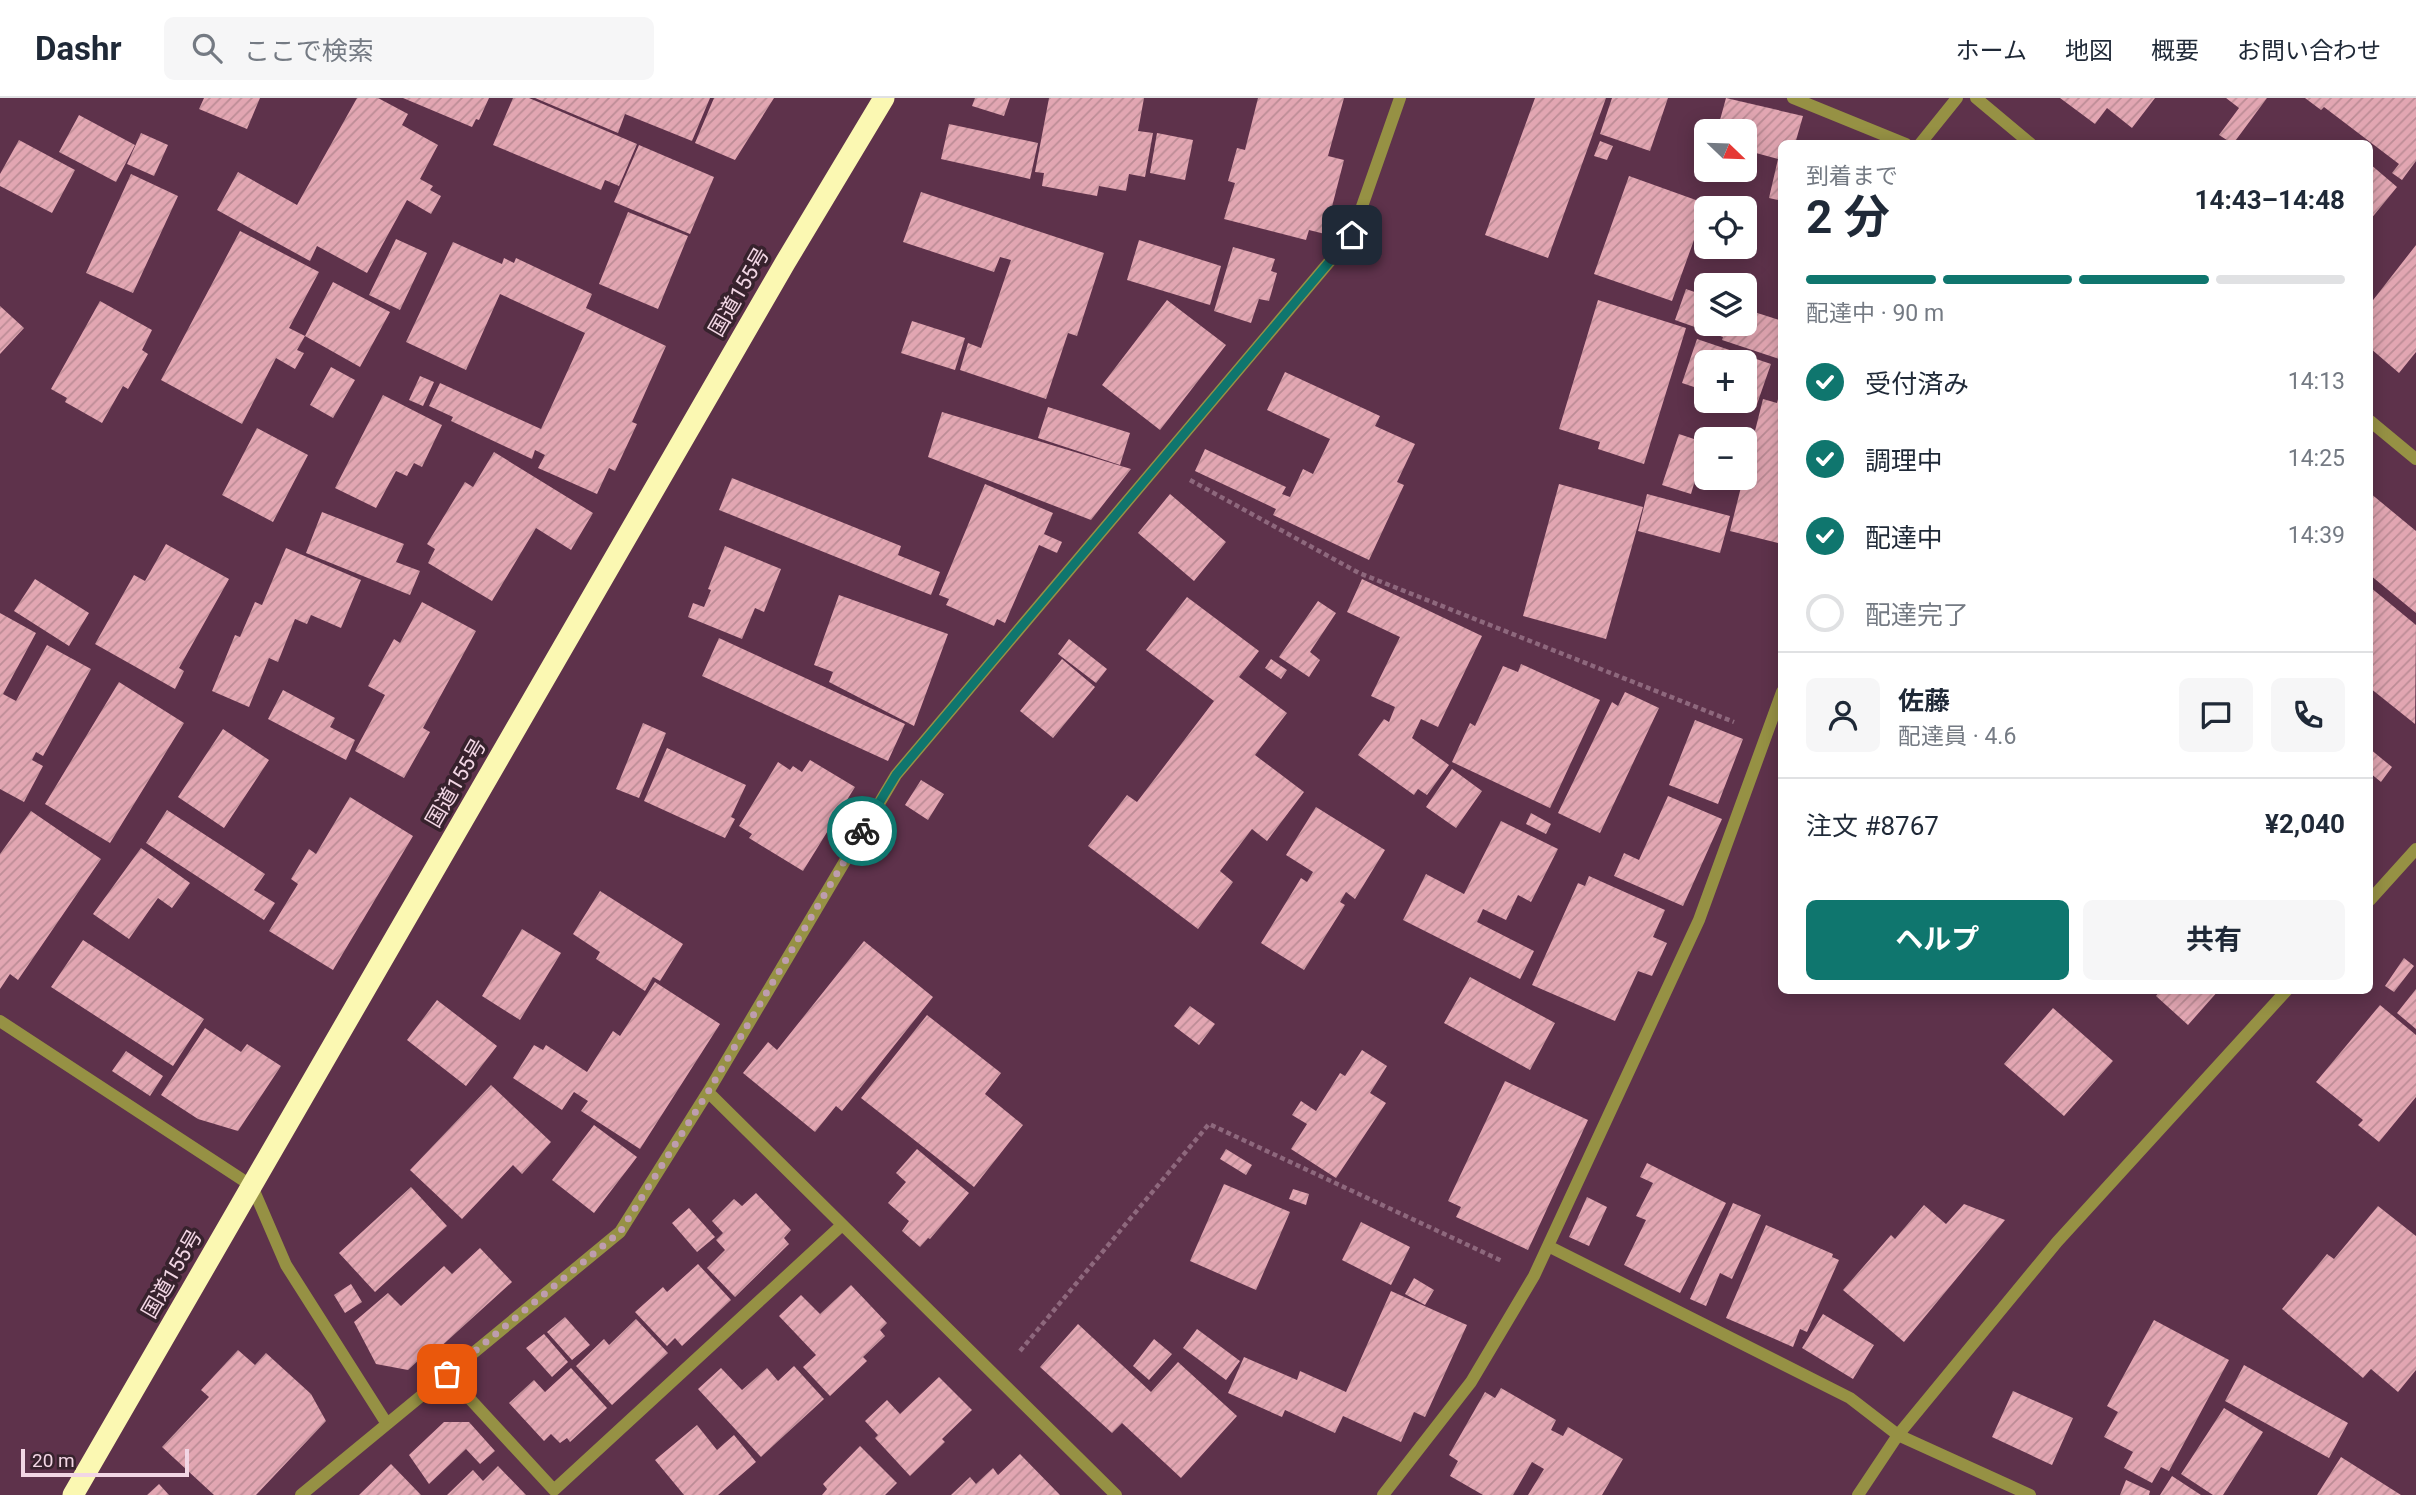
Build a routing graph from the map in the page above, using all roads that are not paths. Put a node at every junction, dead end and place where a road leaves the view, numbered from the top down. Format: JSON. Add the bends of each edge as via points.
{"nodes":[{"id":1,"x":884,"y":98,"type":"edge"},
{"id":2,"x":1400,"y":98,"type":"edge"},
{"id":3,"x":1793,"y":98,"type":"edge"},
{"id":4,"x":1957,"y":98,"type":"edge"},
{"id":5,"x":1976,"y":98,"type":"edge"},
{"id":6,"x":1896,"y":140,"type":"edge"},
{"id":7,"x":1923,"y":140,"type":"edge"},
{"id":8,"x":2026,"y":140,"type":"edge"},
{"id":9,"x":2373,"y":423,"type":"edge"},
{"id":10,"x":2416,"y":459,"type":"edge"},
{"id":11,"x":1778,"y":704,"type":"edge"},
{"id":12,"x":2416,"y":849,"type":"edge"},
{"id":13,"x":2373,"y":897,"type":"edge"},
{"id":14,"x":2283,"y":994,"type":"edge"},
{"id":15,"x":0,"y":1021,"type":"edge"},
{"id":16,"x":708,"y":1092,"type":"junction"},
{"id":17,"x":252,"y":1186,"type":"junction"},
{"id":18,"x":842,"y":1224,"type":"junction"},
{"id":19,"x":1548,"y":1246,"type":"junction"},
{"id":20,"x":447,"y":1374,"type":"junction"},
{"id":21,"x":387,"y":1424,"type":"junction"},
{"id":22,"x":1898,"y":1435,"type":"junction"},
{"id":23,"x":73,"y":1495,"type":"edge"},
{"id":24,"x":301,"y":1495,"type":"edge"},
{"id":25,"x":1116,"y":1495,"type":"edge"},
{"id":26,"x":1382,"y":1495,"type":"edge"},
{"id":27,"x":1858,"y":1495,"type":"edge"},
{"id":28,"x":2030,"y":1495,"type":"edge"}],
"edges":[{"from":1,"to":17,"type":"highway","name":"国道155号"},
{"from":2,"to":16,"type":"street","via":[[1352,235],[896,775]]},
{"from":3,"to":6,"type":"street"},
{"from":4,"to":7,"type":"street"},
{"from":5,"to":8,"type":"street"},
{"from":9,"to":10,"type":"street"},
{"from":11,"to":19,"type":"street","via":[[1699,920]]},
{"from":12,"to":13,"type":"street"},
{"from":14,"to":22,"type":"street","via":[[2057,1242]]},
{"from":15,"to":17,"type":"street"},
{"from":16,"to":18,"type":"street"},
{"from":16,"to":20,"type":"street","via":[[620,1232]]},
{"from":17,"to":21,"type":"street","via":[[286,1265]]},
{"from":17,"to":23,"type":"highway","name":"国道155号"},
{"from":18,"to":20,"type":"street","via":[[554,1490]]},
{"from":18,"to":25,"type":"street"},
{"from":19,"to":22,"type":"street","via":[[1850,1398]]},
{"from":19,"to":26,"type":"street","via":[[1471,1382]]},
{"from":20,"to":21,"type":"street"},
{"from":21,"to":24,"type":"street"},
{"from":22,"to":27,"type":"street"},
{"from":22,"to":28,"type":"street"}]}
